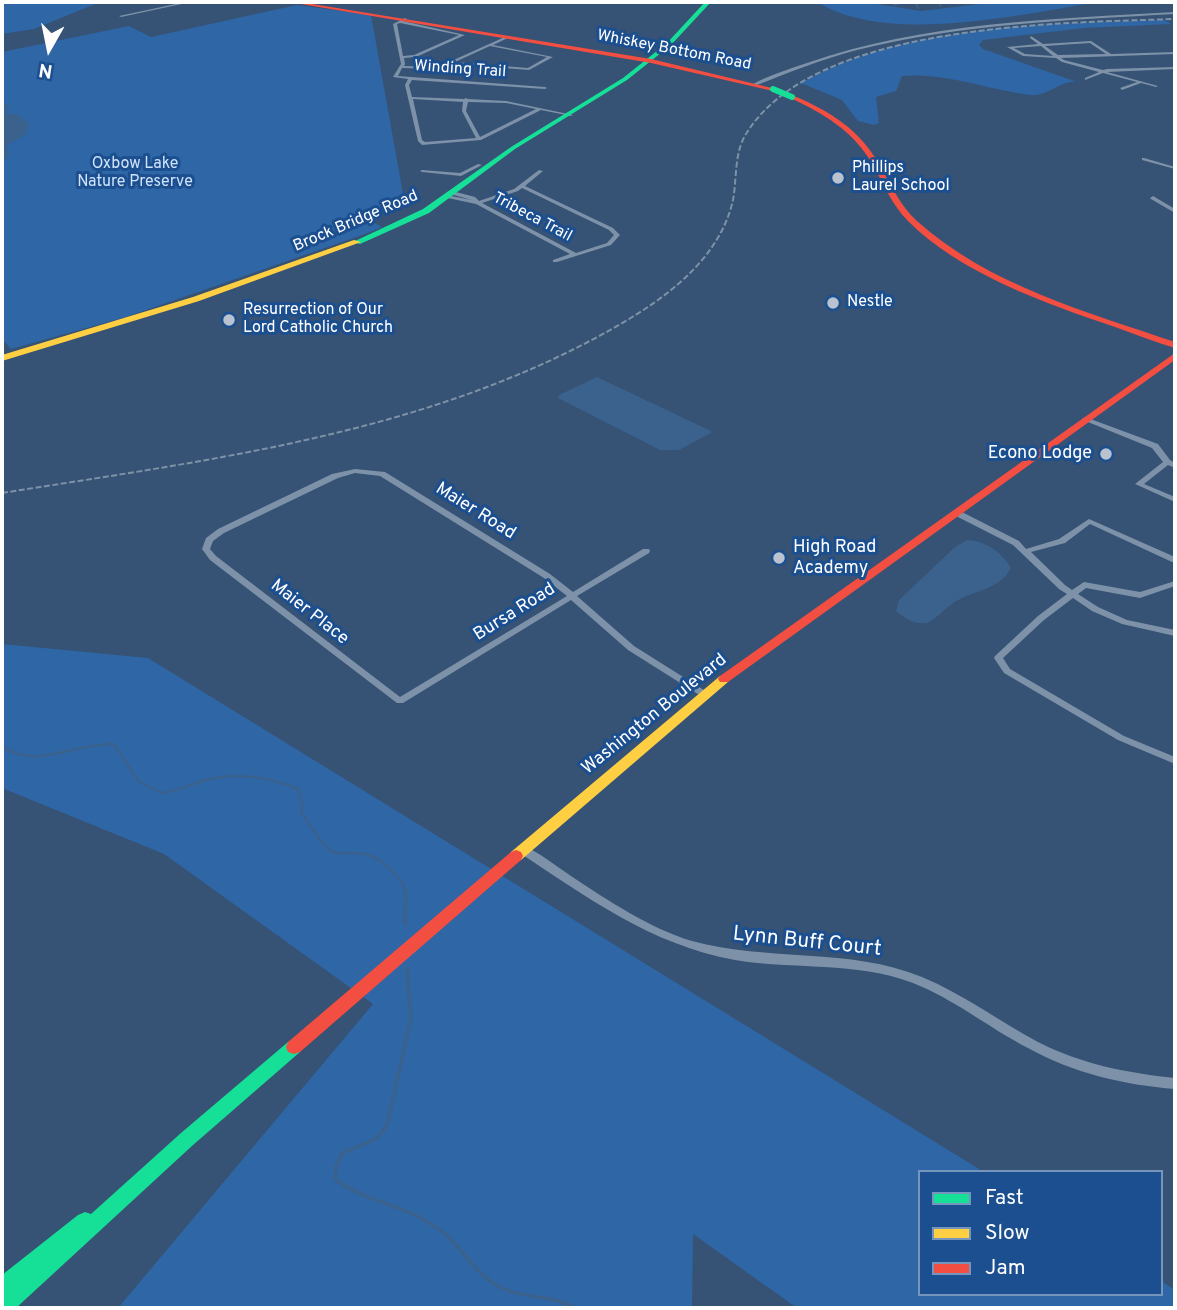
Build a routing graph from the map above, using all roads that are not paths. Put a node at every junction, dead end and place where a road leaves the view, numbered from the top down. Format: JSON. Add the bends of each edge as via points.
{"nodes":[{"id":1,"x":189,"y":2,"type":"edge"},
{"id":2,"x":292,"y":2,"type":"edge"},
{"id":3,"x":708,"y":2,"type":"edge"},
{"id":4,"x":1175,"y":13,"type":"edge"},
{"id":5,"x":121,"y":16,"type":"dead end"},
{"id":6,"x":405,"y":20,"type":"junction"},
{"id":7,"x":463,"y":35,"type":"joint"},
{"id":8,"x":507,"y":37,"type":"junction"},
{"id":9,"x":1031,"y":37,"type":"dead end"},
{"id":10,"x":1091,"y":41,"type":"joint"},
{"id":11,"x":1039,"y":43,"type":"junction"},
{"id":12,"x":489,"y":45,"type":"junction"},
{"id":13,"x":1175,"y":53,"type":"edge"},
{"id":14,"x":1110,"y":55,"type":"junction"},
{"id":15,"x":402,"y":57,"type":"junction"},
{"id":16,"x":1056,"y":57,"type":"junction"},
{"id":17,"x":651,"y":61,"type":"junction"},
{"id":18,"x":450,"y":63,"type":"junction"},
{"id":19,"x":400,"y":67,"type":"junction"},
{"id":20,"x":1175,"y":68,"type":"edge"},
{"id":21,"x":1103,"y":72,"type":"junction"},
{"id":22,"x":410,"y":79,"type":"junction"},
{"id":23,"x":1086,"y":79,"type":"dead end"},
{"id":24,"x":1141,"y":82,"type":"junction"},
{"id":25,"x":755,"y":83,"type":"junction"},
{"id":26,"x":522,"y":86,"type":"junction"},
{"id":27,"x":1156,"y":86,"type":"dead end"},
{"id":28,"x":545,"y":88,"type":"dead end"},
{"id":29,"x":1122,"y":89,"type":"dead end"},
{"id":30,"x":411,"y":98,"type":"junction"},
{"id":31,"x":466,"y":99,"type":"junction"},
{"id":32,"x":506,"y":102,"type":"junction"},
{"id":33,"x":540,"y":109,"type":"junction"},
{"id":34,"x":571,"y":116,"type":"junction"},
{"id":35,"x":479,"y":139,"type":"junction"},
{"id":36,"x":1144,"y":159,"type":"dead end"},
{"id":37,"x":1175,"y":168,"type":"edge"},
{"id":38,"x":422,"y":171,"type":"dead end"},
{"id":39,"x":541,"y":171,"type":"dead end"},
{"id":40,"x":474,"y":172,"type":"junction"},
{"id":41,"x":522,"y":186,"type":"junction"},
{"id":42,"x":449,"y":195,"type":"junction"},
{"id":43,"x":1153,"y":198,"type":"dead end"},
{"id":44,"x":478,"y":203,"type":"junction"},
{"id":45,"x":1175,"y":211,"type":"edge"},
{"id":46,"x":574,"y":254,"type":"junction"},
{"id":47,"x":555,"y":261,"type":"dead end"},
{"id":48,"x":1175,"y":345,"type":"edge"},
{"id":49,"x":1175,"y":356,"type":"edge"},
{"id":50,"x":2,"y":358,"type":"edge"},
{"id":51,"x":1085,"y":419,"type":"junction"},
{"id":52,"x":1171,"y":464,"type":"edge"},
{"id":53,"x":1175,"y":500,"type":"edge"},
{"id":54,"x":957,"y":513,"type":"junction"},
{"id":55,"x":207,"y":544,"type":"joint"},
{"id":56,"x":646,"y":551,"type":"dead end"},
{"id":57,"x":1027,"y":551,"type":"junction"},
{"id":58,"x":1175,"y":560,"type":"edge"},
{"id":59,"x":1175,"y":583,"type":"edge"},
{"id":60,"x":1070,"y":594,"type":"junction"},
{"id":61,"x":572,"y":596,"type":"junction"},
{"id":62,"x":1175,"y":633,"type":"edge"},
{"id":63,"x":704,"y":694,"type":"junction"},
{"id":64,"x":400,"y":701,"type":"joint"},
{"id":65,"x":1175,"y":761,"type":"edge"},
{"id":66,"x":522,"y":849,"type":"junction"},
{"id":67,"x":1175,"y":1084,"type":"edge"},
{"id":68,"x":187,"y":1139,"type":"junction"},
{"id":69,"x":2,"y":1287,"type":"edge"},
{"id":70,"x":2,"y":1308,"type":"edge"}],
"edges":[{"from":1,"to":5,"type":"street"},
{"from":2,"to":6,"type":"street","name":"Whiskey Bottom Road"},
{"from":3,"to":17,"type":"street","name":"Brock Bridge Road"},
{"from":4,"to":25,"type":"street","via":[[1037,20],[932,34],[840,54]]},
{"from":6,"to":7,"type":"street"},
{"from":6,"to":8,"type":"street","name":"Whiskey Bottom Road"},
{"from":6,"to":15,"type":"street","name":"Winding Trail","via":[[395,24]]},
{"from":7,"to":15,"type":"street"},
{"from":8,"to":12,"type":"street"},
{"from":8,"to":17,"type":"street","name":"Whiskey Bottom Road"},
{"from":9,"to":11,"type":"street"},
{"from":10,"to":11,"type":"street"},
{"from":10,"to":14,"type":"street"},
{"from":11,"to":16,"type":"street"},
{"from":11,"to":16,"type":"street","via":[[1009,47],[1024,55]]},
{"from":12,"to":18,"type":"street"},
{"from":12,"to":18,"type":"street","via":[[551,57],[529,69]]},
{"from":13,"to":14,"type":"street"},
{"from":14,"to":16,"type":"street"},
{"from":15,"to":19,"type":"street","name":"Winding Trail"},
{"from":16,"to":21,"type":"street"},
{"from":17,"to":25,"type":"street","name":"Whiskey Bottom Road"},
{"from":17,"to":34,"type":"street","name":"Brock Bridge Road"},
{"from":18,"to":19,"type":"street","via":[[434,69]]},
{"from":19,"to":22,"type":"street","name":"Winding Trail","via":[[394,75]]},
{"from":20,"to":21,"type":"street"},
{"from":21,"to":23,"type":"street"},
{"from":21,"to":24,"type":"street"},
{"from":22,"to":26,"type":"street","name":"Winding Trail"},
{"from":22,"to":30,"type":"street"},
{"from":24,"to":27,"type":"street"},
{"from":24,"to":29,"type":"street"},
{"from":25,"to":48,"type":"street","name":"Whiskey Bottom Road","bridge":true,"via":[[822,111],[855,135],[895,203],[921,230],[949,249],[1003,277]]},
{"from":26,"to":28,"type":"street","name":"Winding Trail"},
{"from":26,"to":32,"type":"street"},
{"from":30,"to":31,"type":"street"},
{"from":30,"to":35,"type":"street","via":[[421,143]]},
{"from":31,"to":32,"type":"street"},
{"from":31,"to":35,"type":"street","via":[[464,111]]},
{"from":32,"to":33,"type":"street"},
{"from":33,"to":34,"type":"street"},
{"from":33,"to":35,"type":"street"},
{"from":34,"to":40,"type":"street","name":"Brock Bridge Road"},
{"from":36,"to":37,"type":"street"},
{"from":38,"to":40,"type":"street"},
{"from":39,"to":41,"type":"street"},
{"from":40,"to":42,"type":"street","name":"Brock Bridge Road"},
{"from":41,"to":44,"type":"street"},
{"from":41,"to":46,"type":"street","via":[[617,235],[609,244]]},
{"from":42,"to":44,"type":"street","name":"Tribeca Trail"},
{"from":42,"to":50,"type":"street","name":"Brock Bridge Road","via":[[396,226],[272,274]]},
{"from":43,"to":45,"type":"street"},
{"from":44,"to":46,"type":"street","name":"Tribeca Trail"},
{"from":46,"to":47,"type":"street"},
{"from":49,"to":51,"type":"street","name":"Washington Boulevard"},
{"from":51,"to":52,"type":"street","via":[[1156,446]]},
{"from":51,"to":54,"type":"street","name":"Washington Boulevard"},
{"from":52,"to":53,"type":"street","via":[[1139,484]]},
{"from":54,"to":57,"type":"street"},
{"from":54,"to":63,"type":"street","name":"Washington Boulevard"},
{"from":55,"to":61,"type":"street","name":"Maier Road","via":[[221,531],[335,477],[373,472],[434,504]]},
{"from":55,"to":64,"type":"street","name":"Maier Place","via":[[213,558]]},
{"from":56,"to":61,"type":"street","name":"Bursa Road"},
{"from":57,"to":58,"type":"street","via":[[1062,541],[1089,521]]},
{"from":57,"to":60,"type":"street"},
{"from":59,"to":60,"type":"street","via":[[1146,594],[1088,584]]},
{"from":60,"to":62,"type":"street","via":[[1117,619]]},
{"from":60,"to":65,"type":"street","via":[[1000,654],[999,663],[1112,733]]},
{"from":61,"to":63,"type":"street","name":"Maier Road","via":[[625,643]]},
{"from":61,"to":64,"type":"street","name":"Bursa Road"},
{"from":63,"to":66,"type":"street","name":"Washington Boulevard"},
{"from":66,"to":67,"type":"street","name":"Lynn Buff Court","via":[[629,917],[682,942],[740,957],[820,960],[890,971],[943,993],[1082,1066]]},
{"from":66,"to":68,"type":"street","name":"Washington Boulevard"},
{"from":68,"to":69,"type":"street","name":"Washington Boulevard"},
{"from":68,"to":70,"type":"street","name":"Washington Boulevard"}]}
